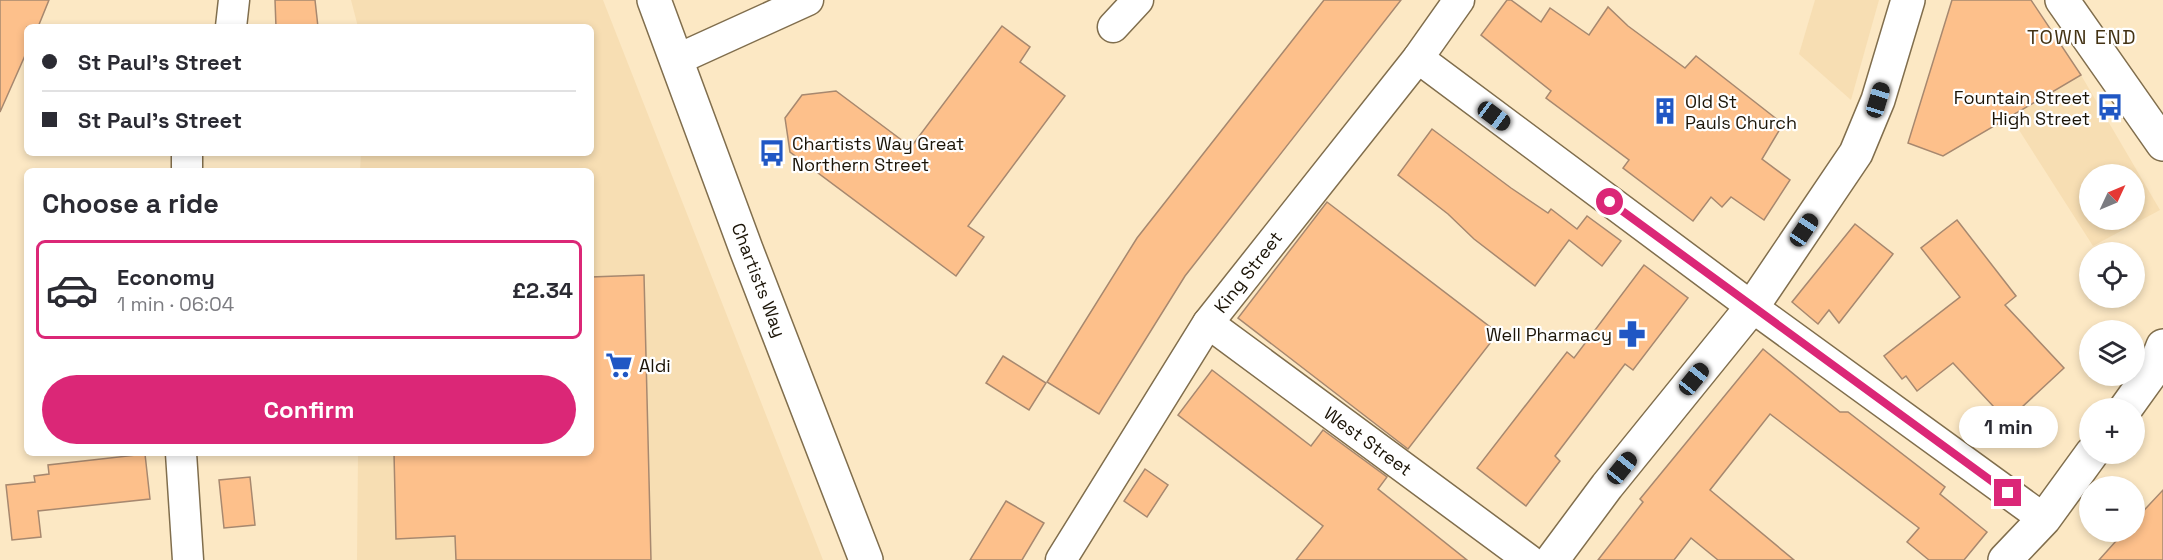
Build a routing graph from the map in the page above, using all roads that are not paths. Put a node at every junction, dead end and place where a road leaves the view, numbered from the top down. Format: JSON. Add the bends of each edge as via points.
{"nodes":[{"id":1,"x":234,"y":0,"type":"edge"},
{"id":2,"x":654,"y":0,"type":"edge"},
{"id":3,"x":808,"y":0,"type":"edge"},
{"id":4,"x":1138,"y":0,"type":"edge"},
{"id":5,"x":1459,"y":0,"type":"edge"},
{"id":6,"x":1908,"y":0,"type":"edge"},
{"id":7,"x":2062,"y":0,"type":"edge"},
{"id":8,"x":231,"y":24,"type":"edge"},
{"id":9,"x":1113,"y":27,"type":"dead end"},
{"id":10,"x":1418,"y":58,"type":"junction"},
{"id":11,"x":676,"y":60,"type":"junction"},
{"id":12,"x":2163,"y":144,"type":"edge"},
{"id":13,"x":1752,"y":307,"type":"junction"},
{"id":14,"x":1208,"y":323,"type":"junction"},
{"id":15,"x":2163,"y":346,"type":"edge"},
{"id":16,"x":2133,"y":398,"type":"edge"},
{"id":17,"x":182,"y":456,"type":"edge"},
{"id":18,"x":2084,"y":464,"type":"edge"},
{"id":19,"x":2044,"y":519,"type":"junction"},
{"id":20,"x":188,"y":560,"type":"edge"},
{"id":21,"x":866,"y":560,"type":"edge"},
{"id":22,"x":1061,"y":560,"type":"edge"},
{"id":23,"x":1529,"y":560,"type":"edge"},
{"id":24,"x":1552,"y":560,"type":"edge"},
{"id":25,"x":2005,"y":560,"type":"edge"}],
"edges":[{"from":1,"to":8,"type":"street"},
{"from":2,"to":11,"type":"street","name":"Chartists Way"},
{"from":3,"to":11,"type":"street"},
{"from":4,"to":9,"type":"street"},
{"from":5,"to":10,"type":"street","name":"King Street"},
{"from":6,"to":13,"type":"street","via":[[1878,100],[1856,153]]},
{"from":7,"to":12,"type":"street"},
{"from":10,"to":13,"type":"street"},
{"from":10,"to":14,"type":"street","name":"King Street"},
{"from":11,"to":21,"type":"street","name":"Chartists Way"},
{"from":13,"to":19,"type":"street"},
{"from":13,"to":24,"type":"street"},
{"from":14,"to":22,"type":"street","name":"King Street"},
{"from":14,"to":23,"type":"street","name":"West Street"},
{"from":15,"to":16,"type":"street","via":[[2154,369]]},
{"from":17,"to":20,"type":"street"},
{"from":18,"to":19,"type":"street"},
{"from":19,"to":25,"type":"street"}]}
